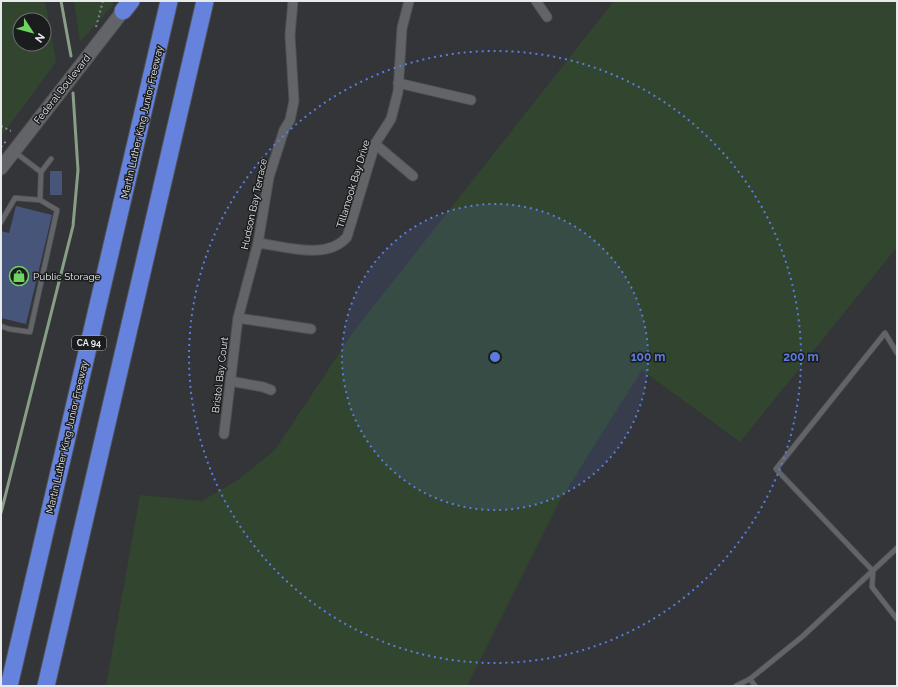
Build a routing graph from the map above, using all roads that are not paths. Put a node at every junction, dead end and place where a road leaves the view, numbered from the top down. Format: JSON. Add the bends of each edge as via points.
{"nodes":[{"id":1,"x":169,"y":1,"type":"edge"},
{"id":2,"x":205,"y":1,"type":"edge"},
{"id":3,"x":293,"y":1,"type":"edge"},
{"id":4,"x":410,"y":1,"type":"edge"},
{"id":5,"x":536,"y":1,"type":"edge"},
{"id":6,"x":127,"y":4,"type":"edge"},
{"id":7,"x":547,"y":17,"type":"dead end"},
{"id":8,"x":398,"y":83,"type":"junction"},
{"id":9,"x":471,"y":100,"type":"dead end"},
{"id":10,"x":375,"y":144,"type":"junction"},
{"id":11,"x":14,"y":151,"type":"junction"},
{"id":12,"x":51,"y":159,"type":"dead end"},
{"id":13,"x":1,"y":168,"type":"edge"},
{"id":14,"x":41,"y":172,"type":"junction"},
{"id":15,"x":413,"y":176,"type":"dead end"},
{"id":16,"x":40,"y":200,"type":"junction"},
{"id":17,"x":1,"y":222,"type":"edge"},
{"id":18,"x":258,"y":243,"type":"junction"},
{"id":19,"x":238,"y":318,"type":"junction"},
{"id":20,"x":1,"y":326,"type":"edge"},
{"id":21,"x":311,"y":329,"type":"dead end"},
{"id":22,"x":897,"y":353,"type":"edge"},
{"id":23,"x":230,"y":381,"type":"junction"},
{"id":24,"x":271,"y":390,"type":"dead end"},
{"id":25,"x":224,"y":434,"type":"dead end"},
{"id":26,"x":897,"y":548,"type":"edge"},
{"id":27,"x":873,"y":571,"type":"junction"},
{"id":28,"x":897,"y":619,"type":"edge"},
{"id":29,"x":750,"y":679,"type":"junction"},
{"id":30,"x":9,"y":686,"type":"edge"},
{"id":31,"x":46,"y":686,"type":"edge"},
{"id":32,"x":736,"y":686,"type":"edge"},
{"id":33,"x":755,"y":686,"type":"edge"}],
"edges":[{"from":1,"to":30,"type":"highway","name":"Martin Luther King Junior Freeway","number":"CA 94"},
{"from":2,"to":31,"type":"highway"},
{"from":3,"to":18,"type":"street","name":"Hudson Bay Terrace","via":[[290,34],[294,101],[290,120],[284,130],[269,176]]},
{"from":4,"to":8,"type":"street","name":"Tillamook Bay Drive","via":[[402,28]]},
{"from":5,"to":7,"type":"street"},
{"from":6,"to":11,"type":"main road","name":"Federal Boulevard"},
{"from":8,"to":9,"type":"street"},
{"from":8,"to":10,"type":"street","name":"Tillamook Bay Drive","via":[[390,119]]},
{"from":10,"to":15,"type":"street"},
{"from":10,"to":18,"type":"street","name":"Tillamook Bay Drive","via":[[347,237],[343,242],[329,248],[313,250]]},
{"from":11,"to":13,"type":"main road","name":"Federal Boulevard"},
{"from":11,"to":14,"type":"lane"},
{"from":12,"to":14,"type":"lane"},
{"from":14,"to":16,"type":"lane"},
{"from":16,"to":17,"type":"lane","via":[[15,198]]},
{"from":16,"to":20,"type":"lane","via":[[57,210],[30,332]]},
{"from":18,"to":19,"type":"street","name":"Hudson Bay Terrace"},
{"from":19,"to":21,"type":"street"},
{"from":19,"to":23,"type":"street","name":"Bristol Bay Court"},
{"from":22,"to":27,"type":"lane","via":[[885,333],[776,469]]},
{"from":23,"to":24,"type":"street"},
{"from":23,"to":25,"type":"street","name":"Bristol Bay Court"},
{"from":26,"to":27,"type":"lane"},
{"from":27,"to":28,"type":"lane","via":[[872,587]]},
{"from":27,"to":29,"type":"lane","via":[[803,636]]},
{"from":29,"to":32,"type":"lane"},
{"from":29,"to":33,"type":"lane"}]}
